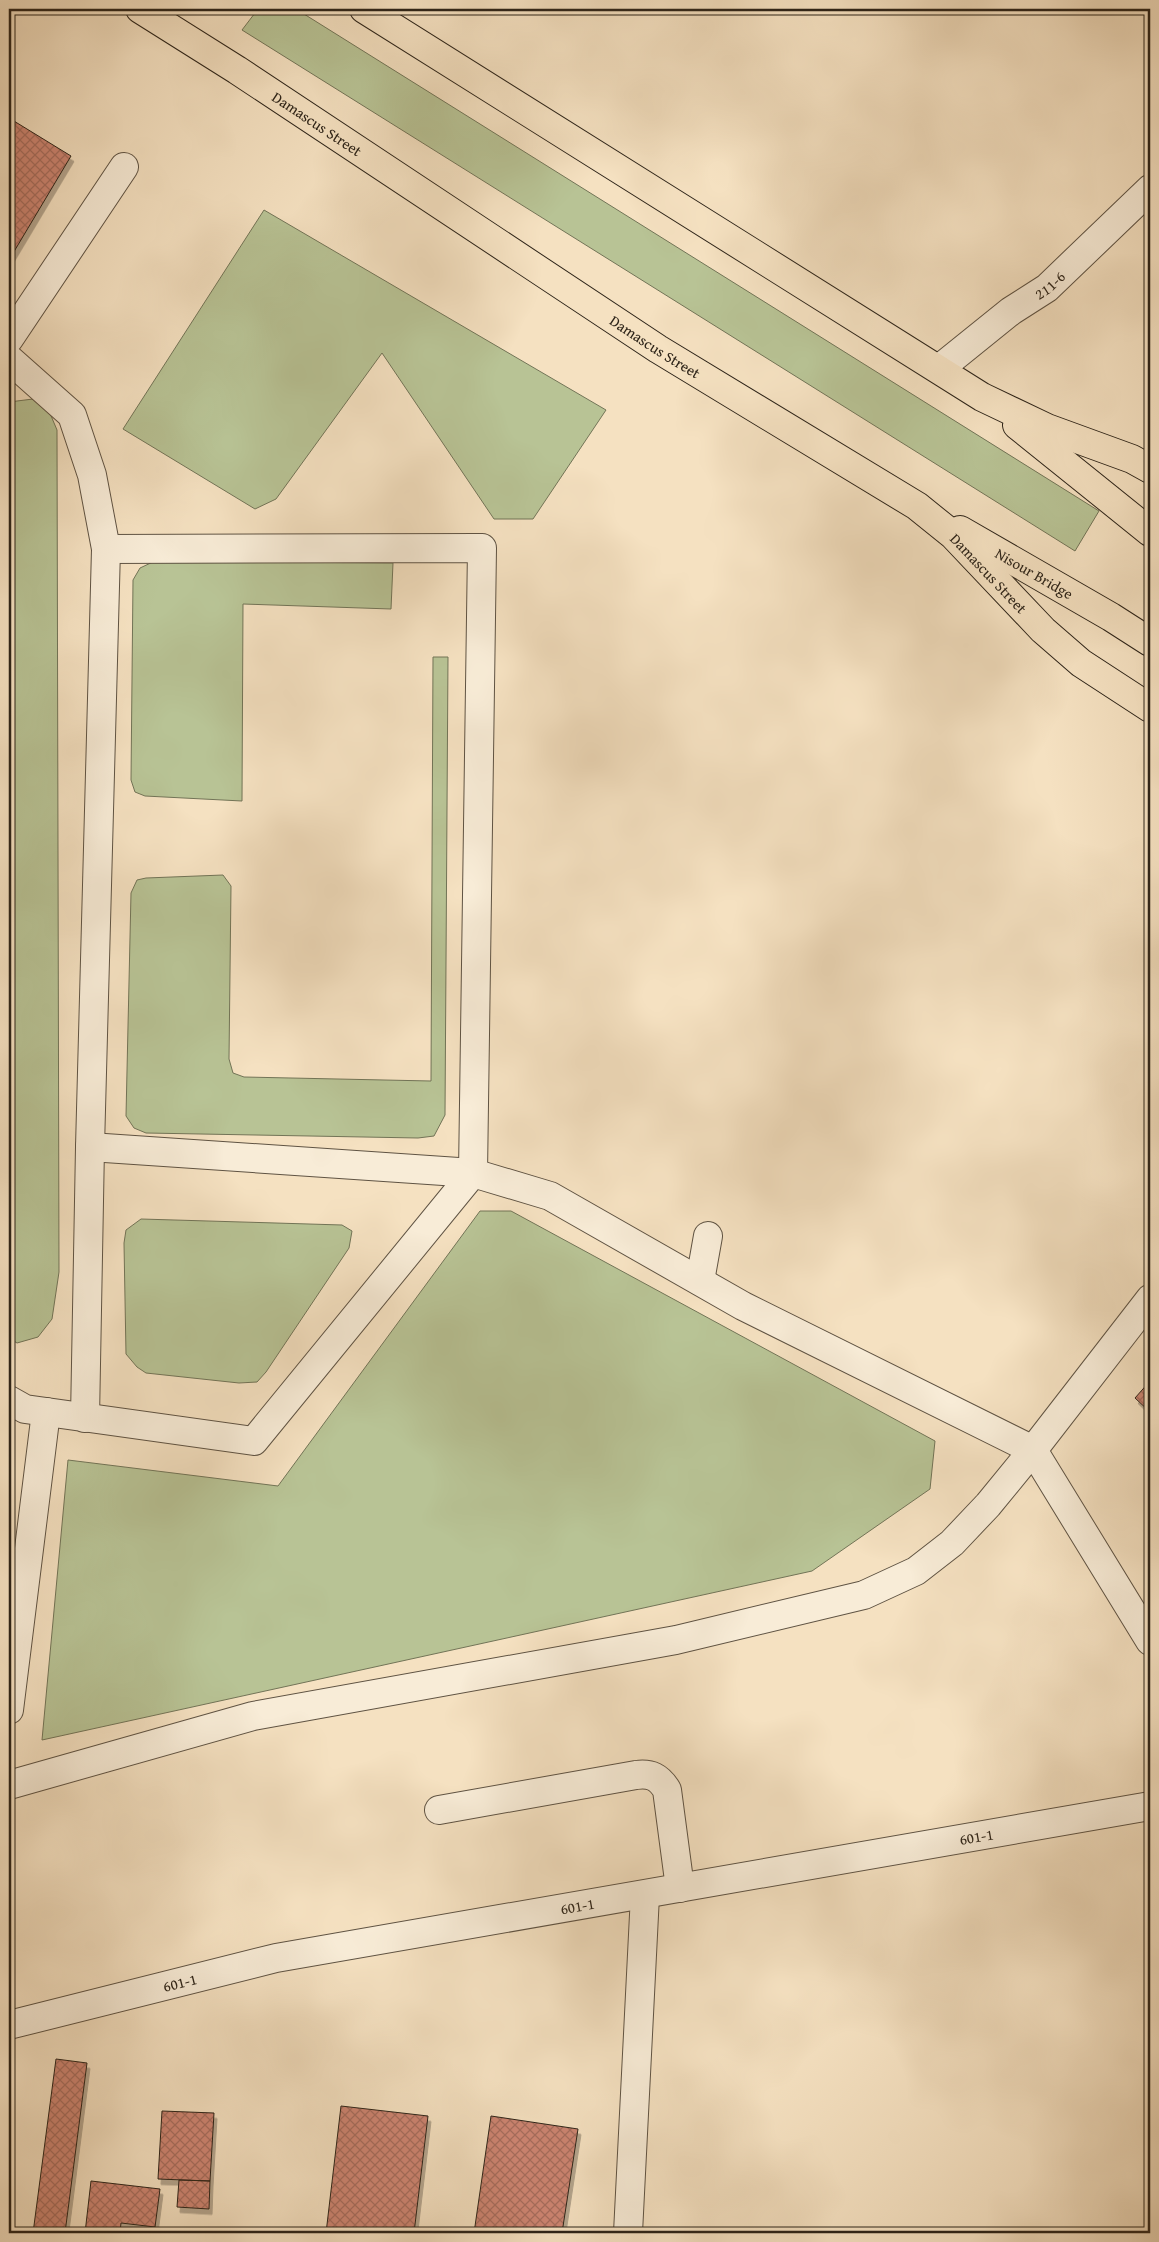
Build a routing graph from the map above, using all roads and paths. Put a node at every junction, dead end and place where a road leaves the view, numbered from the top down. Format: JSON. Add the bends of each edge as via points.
{"nodes":[{"id":1,"x":140,"y":9,"type":"edge"},
{"id":2,"x":364,"y":9,"type":"edge"},
{"id":3,"x":124,"y":167,"type":"dead end"},
{"id":4,"x":1150,"y":189,"type":"edge"},
{"id":5,"x":9,"y":339,"type":"edge"},
{"id":6,"x":9,"y":359,"type":"edge"},
{"id":7,"x":939,"y":369,"type":"junction"},
{"id":8,"x":982,"y":397,"type":"junction"},
{"id":9,"x":1150,"y":469,"type":"edge"},
{"id":10,"x":917,"y":506,"type":"junction"},
{"id":11,"x":1150,"y":532,"type":"edge"},
{"id":12,"x":106,"y":549,"type":"junction"},
{"id":13,"x":1150,"y":642,"type":"edge"},
{"id":14,"x":1150,"y":708,"type":"edge"},
{"id":15,"x":90,"y":1147,"type":"junction"},
{"id":16,"x":473,"y":1172,"type":"junction"},
{"id":17,"x":708,"y":1236,"type":"dead end"},
{"id":18,"x":700,"y":1282,"type":"junction"},
{"id":19,"x":1150,"y":1299,"type":"edge"},
{"id":20,"x":9,"y":1400,"type":"edge"},
{"id":21,"x":46,"y":1412,"type":"junction"},
{"id":22,"x":85,"y":1418,"type":"junction"},
{"id":23,"x":1033,"y":1450,"type":"junction"},
{"id":24,"x":1150,"y":1641,"type":"edge"},
{"id":25,"x":9,"y":1710,"type":"edge"},
{"id":26,"x":9,"y":1785,"type":"edge"},
{"id":27,"x":1150,"y":1806,"type":"edge"},
{"id":28,"x":439,"y":1810,"type":"dead end"},
{"id":29,"x":680,"y":1888,"type":"junction"},
{"id":30,"x":645,"y":1895,"type":"junction"},
{"id":31,"x":9,"y":2025,"type":"edge"},
{"id":32,"x":628,"y":2233,"type":"edge"}],
"edges":[{"from":1,"to":10,"type":"main road","name":"Damascus Street","via":[[658,349]]},
{"from":2,"to":7,"type":"main road"},
{"from":3,"to":5,"type":"street"},
{"from":4,"to":7,"type":"street","name":"211-6","via":[[1047,288],[1011,311]]},
{"from":6,"to":12,"type":"street","via":[[72,415],[92,475]]},
{"from":7,"to":8,"type":"main road"},
{"from":8,"to":9,"type":"main road","via":[[1047,428],[1132,459]]},
{"from":8,"to":11,"type":"main road"},
{"from":10,"to":13,"type":"main road","name":"Nisour Bridge","via":[[1111,616]]},
{"from":10,"to":14,"type":"main road","name":"Damascus Street","via":[[953,535],[1043,630],[1081,662]]},
{"from":12,"to":15,"type":"street"},
{"from":12,"to":16,"type":"street","via":[[482,548]]},
{"from":15,"to":16,"type":"street"},
{"from":15,"to":22,"type":"street"},
{"from":16,"to":18,"type":"street","via":[[550,1196]]},
{"from":16,"to":22,"type":"street","via":[[254,1441]]},
{"from":17,"to":18,"type":"street"},
{"from":18,"to":23,"type":"street","via":[[742,1306]]},
{"from":19,"to":23,"type":"street"},
{"from":20,"to":21,"type":"street","via":[[25,1409]]},
{"from":21,"to":22,"type":"street"},
{"from":21,"to":25,"type":"street"},
{"from":23,"to":24,"type":"street"},
{"from":23,"to":26,"type":"street","via":[[952,1543],[916,1571],[864,1594],[676,1640],[252,1716]]},
{"from":27,"to":29,"type":"street","name":"601-1"},
{"from":28,"to":29,"type":"street","via":[[636,1775],[654,1776],[667,1790]]},
{"from":29,"to":30,"type":"street","name":"601-1"},
{"from":30,"to":31,"type":"street","name":"601-1","via":[[276,1958]]},
{"from":30,"to":32,"type":"street"}]}
